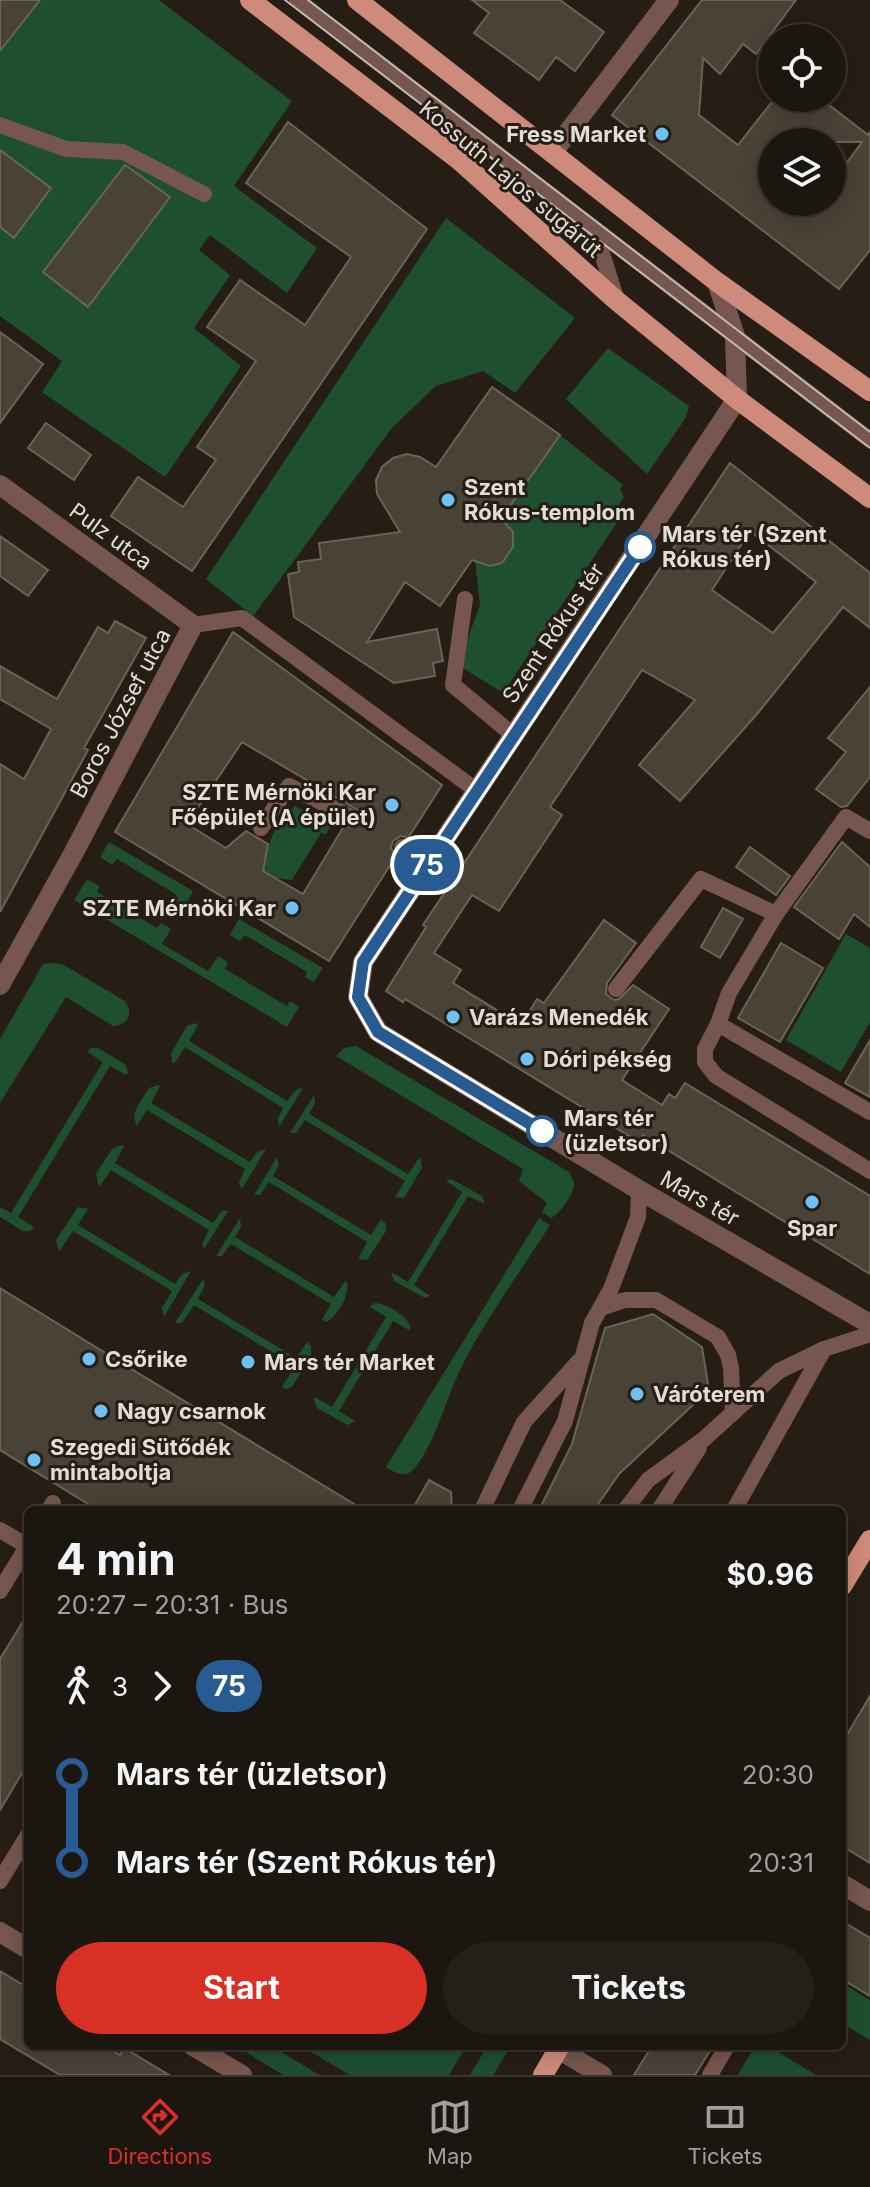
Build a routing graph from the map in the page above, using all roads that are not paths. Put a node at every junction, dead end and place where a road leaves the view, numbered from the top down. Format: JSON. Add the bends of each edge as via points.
{"nodes":[{"id":1,"x":250,"y":0,"type":"edge"},
{"id":2,"x":297,"y":0,"type":"edge"},
{"id":3,"x":357,"y":0,"type":"edge"},
{"id":4,"x":669,"y":0,"type":"edge"},
{"id":5,"x":0,"y":125,"type":"edge"},
{"id":6,"x":553,"y":152,"type":"junction"},
{"id":7,"x":204,"y":194,"type":"dead end"},
{"id":8,"x":594,"y":228,"type":"junction"},
{"id":9,"x":717,"y":282,"type":"junction"},
{"id":10,"x":617,"y":301,"type":"junction"},
{"id":11,"x":735,"y":336,"type":"junction"},
{"id":12,"x":870,"y":391,"type":"edge"},
{"id":13,"x":737,"y":399,"type":"junction"},
{"id":14,"x":870,"y":440,"type":"edge"},
{"id":15,"x":0,"y":485,"type":"edge"},
{"id":16,"x":870,"y":498,"type":"edge"},
{"id":17,"x":465,"y":599,"type":"dead end"},
{"id":18,"x":193,"y":625,"type":"junction"},
{"id":19,"x":513,"y":735,"type":"junction"},
{"id":20,"x":482,"y":782,"type":"junction"},
{"id":21,"x":349,"y":816,"type":"dead end"},
{"id":22,"x":867,"y":823,"type":"edge"},
{"id":23,"x":261,"y":828,"type":"dead end"},
{"id":24,"x":402,"y":847,"type":"dead end"},
{"id":25,"x":429,"y":862,"type":"junction"},
{"id":26,"x":776,"y":914,"type":"junction"},
{"id":27,"x":1,"y":981,"type":"edge"},
{"id":28,"x":616,"y":989,"type":"dead end"},
{"id":29,"x":358,"y":997,"type":"joint"},
{"id":30,"x":718,"y":1024,"type":"junction"},
{"id":31,"x":870,"y":1112,"type":"edge"},
{"id":32,"x":870,"y":1171,"type":"edge"},
{"id":33,"x":639,"y":1190,"type":"junction"},
{"id":34,"x":601,"y":1308,"type":"junction"},
{"id":35,"x":870,"y":1324,"type":"edge"},
{"id":36,"x":870,"y":1334,"type":"edge"},
{"id":37,"x":824,"y":1349,"type":"junction"},
{"id":38,"x":583,"y":1357,"type":"junction"},
{"id":39,"x":733,"y":1413,"type":"junction"},
{"id":40,"x":704,"y":1439,"type":"junction"},
{"id":41,"x":484,"y":1506,"type":"edge"},
{"id":42,"x":522,"y":1506,"type":"edge"},
{"id":43,"x":628,"y":1506,"type":"edge"},
{"id":44,"x":662,"y":1506,"type":"edge"},
{"id":45,"x":736,"y":1506,"type":"edge"},
{"id":46,"x":0,"y":1530,"type":"edge"},
{"id":47,"x":870,"y":1540,"type":"edge"},
{"id":48,"x":24,"y":1543,"type":"edge"},
{"id":49,"x":24,"y":1552,"type":"edge"},
{"id":50,"x":846,"y":1579,"type":"edge"},
{"id":51,"x":0,"y":1591,"type":"edge"},
{"id":52,"x":24,"y":1842,"type":"edge"},
{"id":53,"x":0,"y":1881,"type":"edge"},
{"id":54,"x":846,"y":1886,"type":"edge"},
{"id":55,"x":870,"y":1901,"type":"edge"},
{"id":56,"x":0,"y":1932,"type":"edge"},
{"id":57,"x":24,"y":1947,"type":"edge"},
{"id":58,"x":200,"y":2050,"type":"edge"},
{"id":59,"x":558,"y":2050,"type":"edge"},
{"id":60,"x":562,"y":2050,"type":"edge"},
{"id":61,"x":725,"y":2050,"type":"edge"},
{"id":62,"x":242,"y":2075,"type":"edge"},
{"id":63,"x":543,"y":2075,"type":"edge"},
{"id":64,"x":602,"y":2075,"type":"edge"},
{"id":65,"x":710,"y":2075,"type":"edge"}],
"edges":[{"from":1,"to":10,"type":"main road","name":"Kossuth Lajos sugárút","via":[[459,160]]},
{"from":2,"to":8,"type":"lane","name":"Kossuth Lajos sugárút"},
{"from":3,"to":6,"type":"main road","name":"Kossuth Lajos sugárút"},
{"from":4,"to":6,"type":"street"},
{"from":5,"to":7,"type":"lane","via":[[66,149],[123,152]]},
{"from":6,"to":9,"type":"main road","name":"Kossuth Lajos sugárút"},
{"from":8,"to":10,"type":"lane"},
{"from":8,"to":11,"type":"lane","name":"Kossuth Lajos sugárút"},
{"from":9,"to":11,"type":"street"},
{"from":9,"to":12,"type":"main road","name":"Kossuth Lajos sugárút"},
{"from":10,"to":13,"type":"main road","name":"Kossuth Lajos sugárút"},
{"from":11,"to":13,"type":"street"},
{"from":11,"to":14,"type":"lane","name":"Kossuth Lajos sugárút"},
{"from":13,"to":16,"type":"main road","name":"Kossuth Lajos sugárút"},
{"from":13,"to":19,"type":"street","name":"Szent Rókus tér"},
{"from":15,"to":18,"type":"street","name":"Pulz utca"},
{"from":17,"to":19,"type":"lane","via":[[453,685]]},
{"from":18,"to":20,"type":"lane","via":[[242,618]]},
{"from":18,"to":27,"type":"street","name":"Boros József utca"},
{"from":19,"to":20,"type":"street","name":"Szent Rókus tér"},
{"from":20,"to":25,"type":"street","name":"Szent Rókus tér"},
{"from":21,"to":23,"type":"lane","via":[[289,786]]},
{"from":22,"to":26,"type":"lane","via":[[846,817]]},
{"from":24,"to":25,"type":"lane"},
{"from":25,"to":29,"type":"street","name":"Szent Rókus tér","via":[[363,962]]},
{"from":26,"to":28,"type":"lane","via":[[701,879]]},
{"from":26,"to":30,"type":"lane","via":[[729,993]]},
{"from":29,"to":33,"type":"street","name":"Mars tér","via":[[378,1032]]},
{"from":30,"to":31,"type":"lane"},
{"from":30,"to":32,"type":"lane","via":[[705,1049],[705,1062],[716,1076]]},
{"from":33,"to":34,"type":"lane","via":[[638,1217]]},
{"from":33,"to":35,"type":"street","name":"Mars tér"},
{"from":34,"to":38,"type":"lane"},
{"from":34,"to":39,"type":"lane","via":[[625,1300],[656,1300],[718,1337],[731,1368]]},
{"from":36,"to":37,"type":"lane"},
{"from":37,"to":39,"type":"lane","via":[[779,1371]]},
{"from":37,"to":45,"type":"lane"},
{"from":38,"to":41,"type":"lane","via":[[524,1422]]},
{"from":38,"to":42,"type":"lane","via":[[565,1421]]},
{"from":39,"to":40,"type":"lane"},
{"from":40,"to":43,"type":"lane","via":[[648,1480]]},
{"from":40,"to":44,"type":"lane"},
{"from":46,"to":48,"type":"lane"},
{"from":47,"to":50,"type":"main road"},
{"from":49,"to":51,"type":"lane"},
{"from":52,"to":53,"type":"lane"},
{"from":54,"to":55,"type":"street"},
{"from":56,"to":57,"type":"street"},
{"from":58,"to":62,"type":"street"},
{"from":59,"to":63,"type":"main road"},
{"from":60,"to":64,"type":"street"},
{"from":61,"to":65,"type":"lane"}]}
